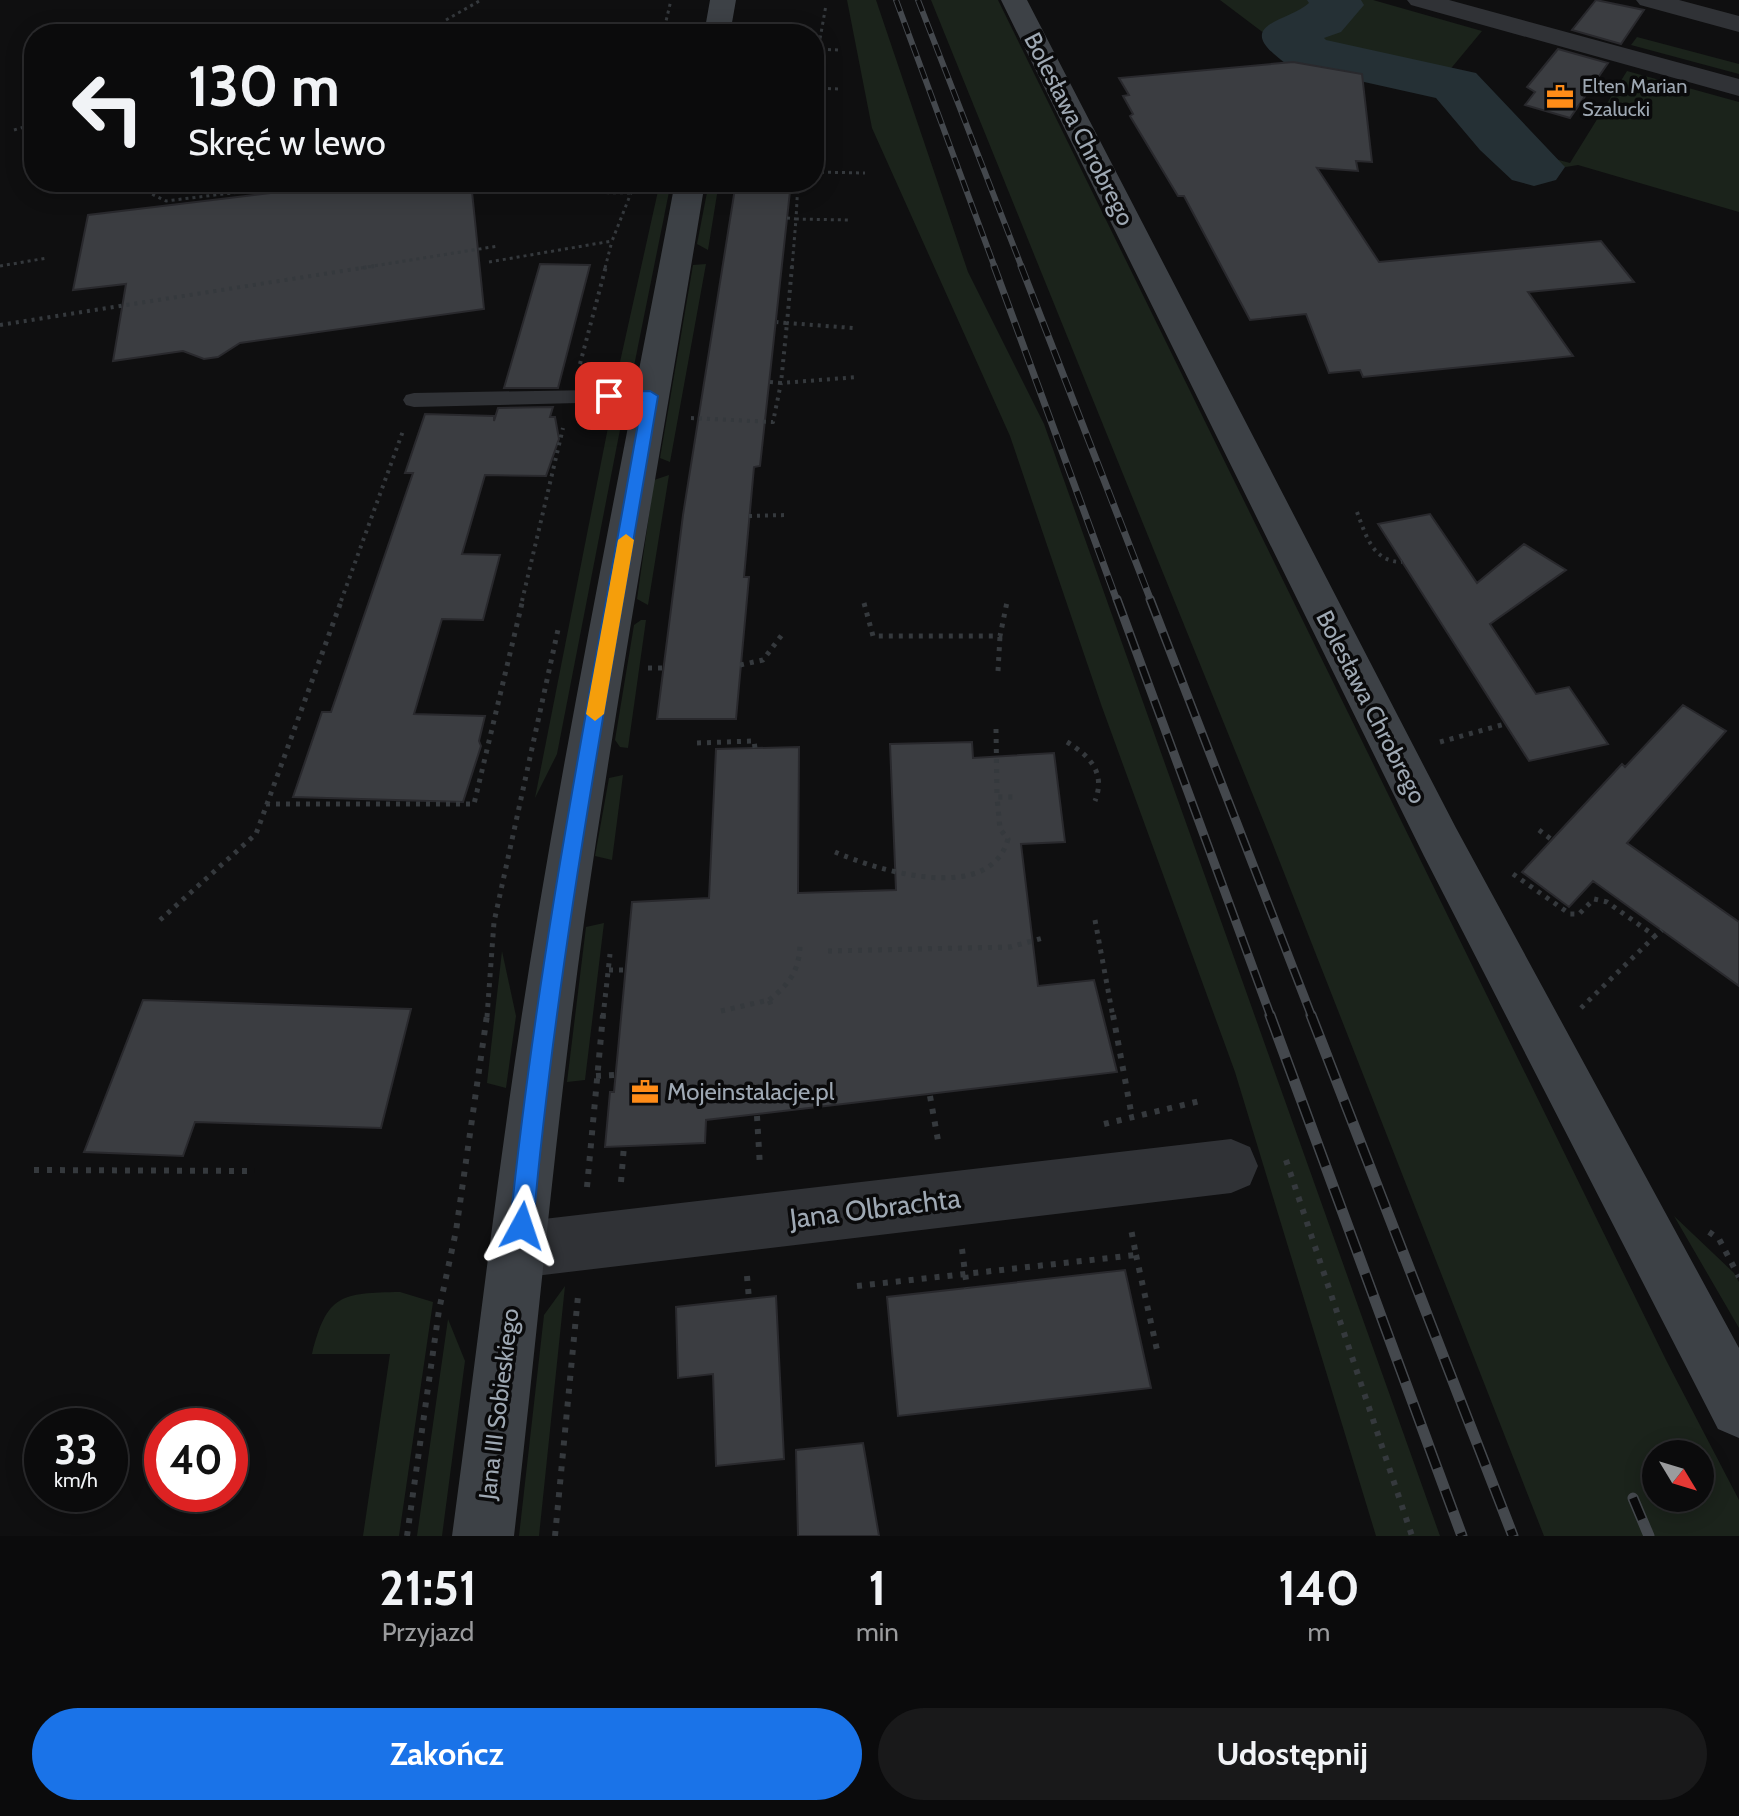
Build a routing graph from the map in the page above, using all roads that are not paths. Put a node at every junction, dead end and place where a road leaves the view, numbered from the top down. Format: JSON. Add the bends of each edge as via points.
{"nodes":[{"id":1,"x":723,"y":0,"type":"edge"},
{"id":2,"x":1014,"y":0,"type":"edge"},
{"id":3,"x":1420,"y":0,"type":"edge"},
{"id":4,"x":1649,"y":0,"type":"edge"},
{"id":5,"x":719,"y":24,"type":"edge"},
{"id":6,"x":1739,"y":24,"type":"edge"},
{"id":7,"x":1739,"y":88,"type":"edge"},
{"id":8,"x":688,"y":192,"type":"edge"},
{"id":9,"x":650,"y":396,"type":"junction"},
{"id":10,"x":414,"y":400,"type":"road end"},
{"id":11,"x":1231,"y":1166,"type":"dead end"},
{"id":12,"x":518,"y":1250,"type":"junction"},
{"id":13,"x":1739,"y":1408,"type":"edge"},
{"id":14,"x":483,"y":1536,"type":"edge"}],
"edges":[{"from":1,"to":5,"type":"street"},
{"from":2,"to":13,"type":"street","name":"Bolesława Chrobrego","via":[[1440,842]]},
{"from":3,"to":7,"type":"street"},
{"from":4,"to":6,"type":"street"},
{"from":8,"to":9,"type":"street","name":"Jana III Sobieskiego"},
{"from":9,"to":10,"type":"lane"},
{"from":9,"to":12,"type":"street","name":"Jana III Sobieskiego","via":[[564,899]]},
{"from":11,"to":12,"type":"street","name":"Jana Olbrachta"},
{"from":12,"to":14,"type":"street","name":"Jana III Sobieskiego"}]}
